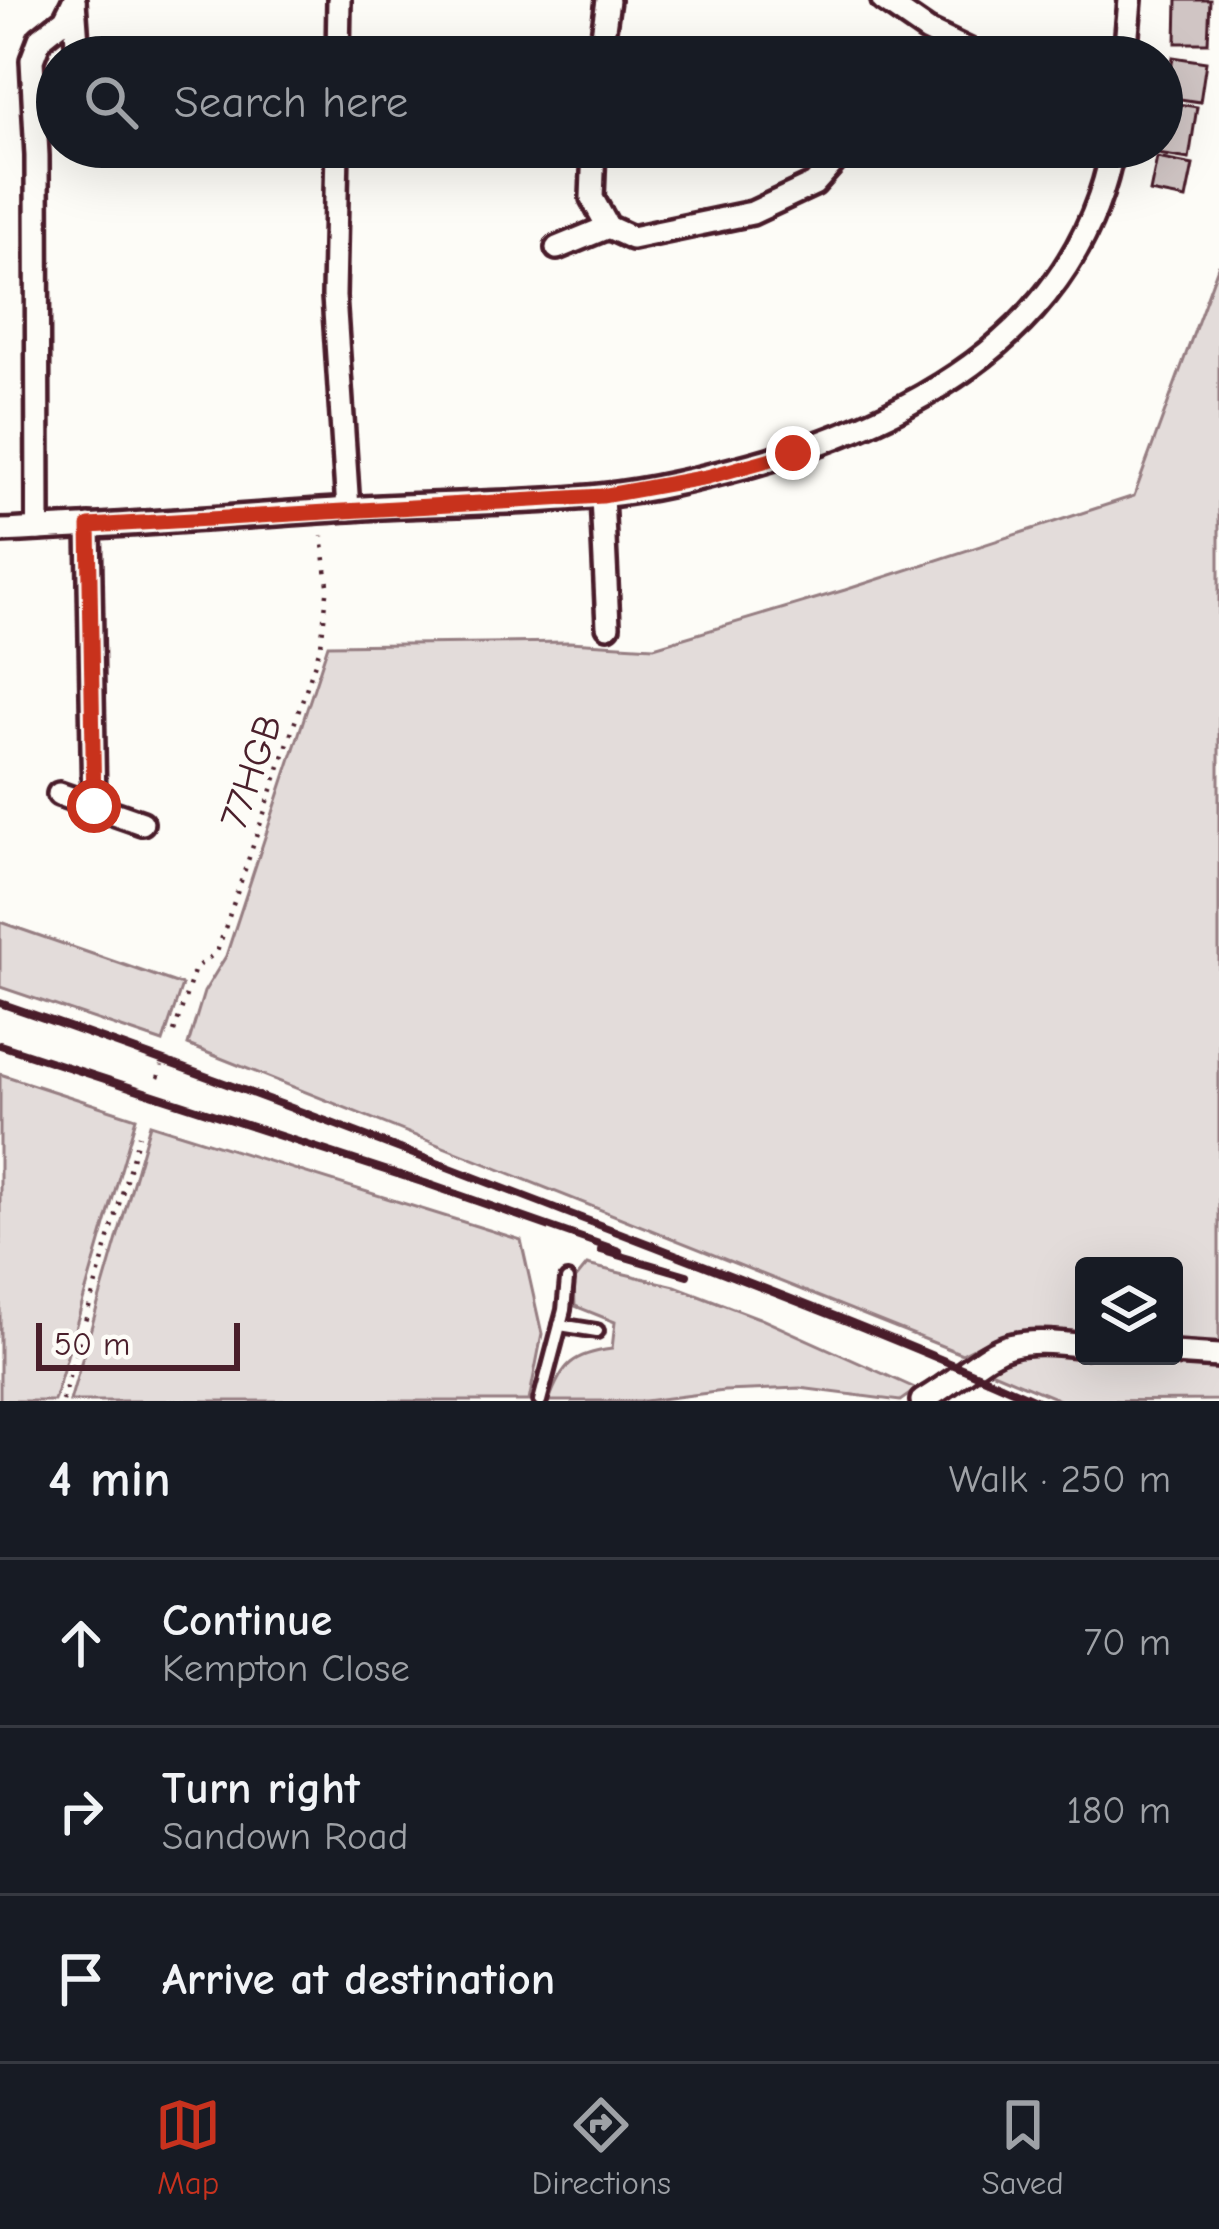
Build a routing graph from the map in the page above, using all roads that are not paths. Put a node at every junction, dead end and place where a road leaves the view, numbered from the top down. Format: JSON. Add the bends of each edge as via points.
{"nodes":[{"id":1,"x":74,"y":0,"type":"edge"},
{"id":2,"x":339,"y":0,"type":"edge"},
{"id":3,"x":608,"y":0,"type":"edge"},
{"id":4,"x":883,"y":0,"type":"edge"},
{"id":5,"x":1130,"y":0,"type":"edge"},
{"id":6,"x":44,"y":36,"type":"edge"},
{"id":7,"x":77,"y":36,"type":"edge"},
{"id":8,"x":338,"y":36,"type":"edge"},
{"id":9,"x":603,"y":36,"type":"edge"},
{"id":10,"x":938,"y":36,"type":"edge"},
{"id":11,"x":1127,"y":36,"type":"edge"},
{"id":12,"x":36,"y":50,"type":"edge"},
{"id":13,"x":36,"y":137,"type":"edge"},
{"id":14,"x":37,"y":168,"type":"edge"},
{"id":15,"x":337,"y":168,"type":"edge"},
{"id":16,"x":593,"y":168,"type":"edge"},
{"id":17,"x":828,"y":168,"type":"edge"},
{"id":18,"x":1107,"y":168,"type":"edge"},
{"id":19,"x":608,"y":227,"type":"junction"},
{"id":20,"x":557,"y":248,"type":"dead end"},
{"id":21,"x":602,"y":496,"type":"junction"},
{"id":22,"x":348,"y":509,"type":"junction"},
{"id":23,"x":89,"y":526,"type":"junction"},
{"id":24,"x":38,"y":529,"type":"junction"},
{"id":25,"x":0,"y":531,"type":"edge"},
{"id":26,"x":608,"y":626,"type":"dead end"},
{"id":27,"x":59,"y":794,"type":"dead end"},
{"id":28,"x":94,"y":806,"type":"junction"},
{"id":29,"x":142,"y":823,"type":"dead end"},
{"id":30,"x":567,"y":1280,"type":"dead end"},
{"id":31,"x":560,"y":1325,"type":"junction"},
{"id":32,"x":597,"y":1331,"type":"dead end"},
{"id":33,"x":1075,"y":1345,"type":"edge"},
{"id":34,"x":1183,"y":1354,"type":"edge"},
{"id":35,"x":1219,"y":1356,"type":"edge"},
{"id":36,"x":541,"y":1401,"type":"edge"},
{"id":37,"x":922,"y":1401,"type":"edge"}],
"edges":[{"from":1,"to":6,"type":"street"},
{"from":1,"to":7,"type":"street"},
{"from":2,"to":8,"type":"street"},
{"from":3,"to":9,"type":"street"},
{"from":4,"to":10,"type":"street"},
{"from":5,"to":11,"type":"street"},
{"from":12,"to":13,"type":"street"},
{"from":14,"to":24,"type":"street"},
{"from":15,"to":22,"type":"street","via":[[334,296]]},
{"from":16,"to":19,"type":"street","via":[[592,198]]},
{"from":17,"to":19,"type":"street","via":[[814,184],[752,213],[632,238]]},
{"from":18,"to":21,"type":"street","via":[[1073,254],[1034,308],[942,386],[880,422],[793,453]]},
{"from":19,"to":20,"type":"street"},
{"from":21,"to":22,"type":"street"},
{"from":21,"to":26,"type":"street"},
{"from":22,"to":23,"type":"street"},
{"from":23,"to":24,"type":"street"},
{"from":23,"to":28,"type":"street"},
{"from":24,"to":25,"type":"street"},
{"from":27,"to":28,"type":"street"},
{"from":28,"to":29,"type":"street"},
{"from":30,"to":31,"type":"lane"},
{"from":31,"to":32,"type":"lane"},
{"from":31,"to":36,"type":"lane"},
{"from":33,"to":37,"type":"street","via":[[1013,1343]]},
{"from":34,"to":35,"type":"street"}]}
